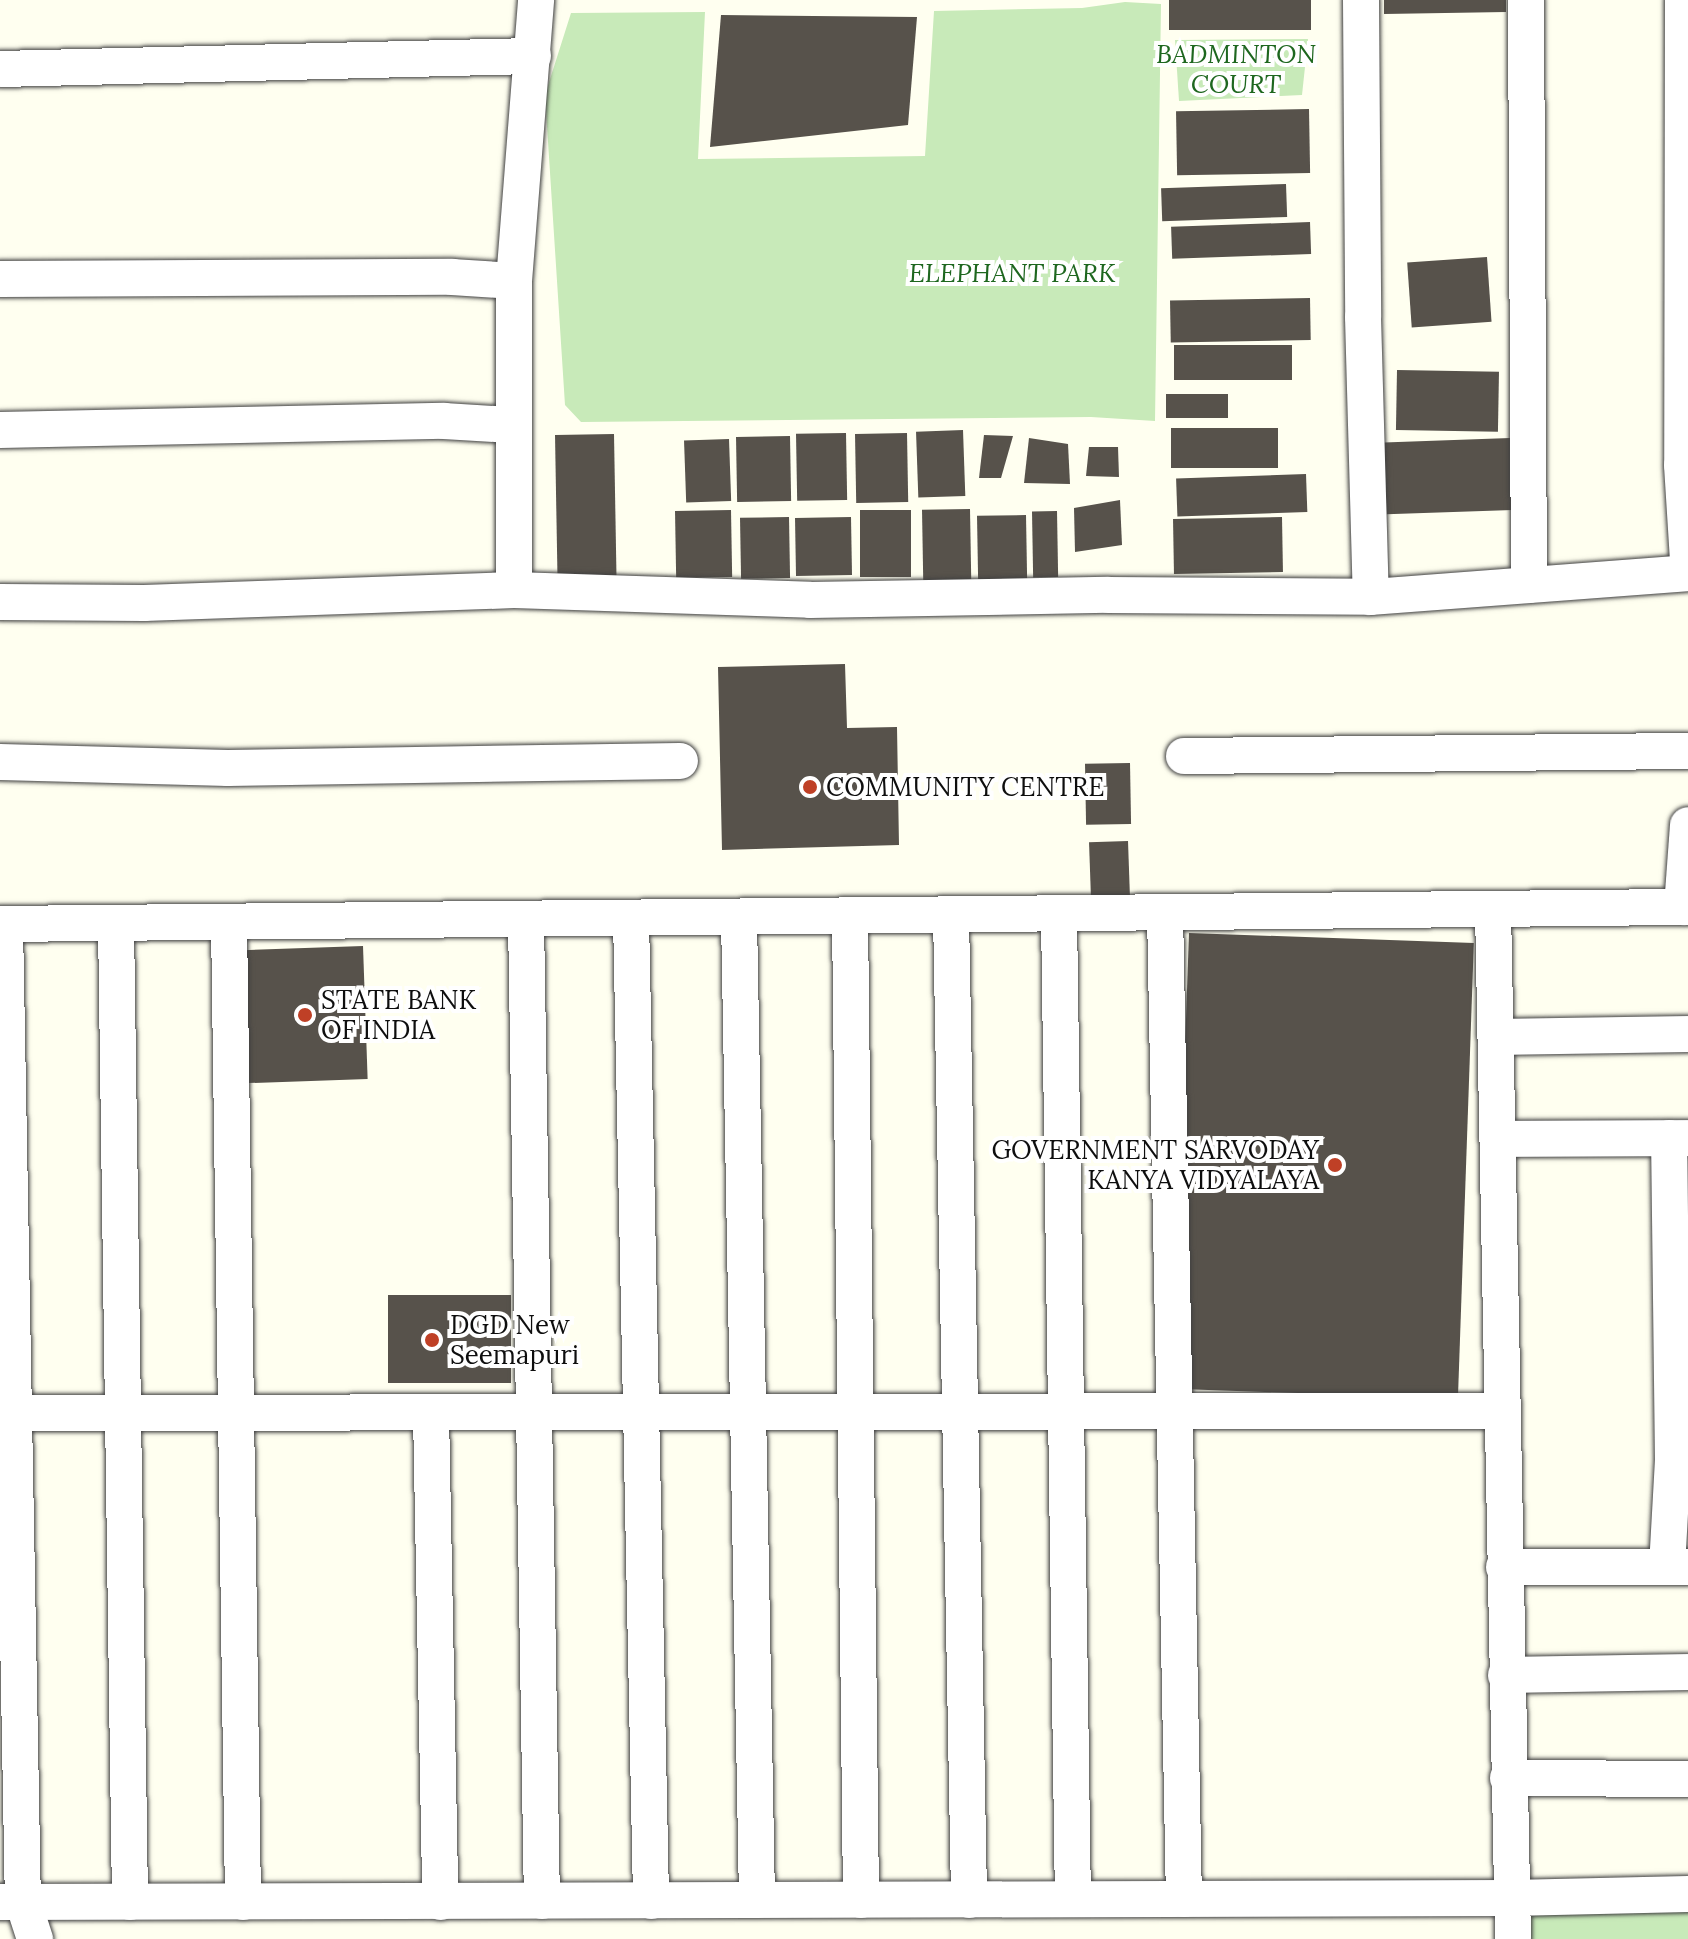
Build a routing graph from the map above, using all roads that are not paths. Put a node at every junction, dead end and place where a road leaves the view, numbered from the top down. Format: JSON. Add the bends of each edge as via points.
{"nodes":[{"id":1,"x":536,"y":0,"type":"edge"},
{"id":2,"x":1361,"y":0,"type":"edge"},
{"id":3,"x":1526,"y":0,"type":"edge"},
{"id":4,"x":1683,"y":0,"type":"edge"},
{"id":5,"x":533,"y":56,"type":"junction"},
{"id":6,"x":0,"y":69,"type":"edge"},
{"id":7,"x":1685,"y":267,"type":"edge"},
{"id":8,"x":0,"y":279,"type":"edge"},
{"id":9,"x":514,"y":281,"type":"junction"},
{"id":10,"x":1685,"y":362,"type":"edge"},
{"id":11,"x":512,"y":425,"type":"junction"},
{"id":12,"x":0,"y":430,"type":"edge"},
{"id":13,"x":1685,"y":465,"type":"edge"},
{"id":14,"x":1688,"y":560,"type":"edge"},
{"id":15,"x":1688,"y":573,"type":"edge"},
{"id":16,"x":1529,"y":585,"type":"junction"},
{"id":17,"x":514,"y":590,"type":"junction"},
{"id":18,"x":1371,"y":597,"type":"junction"},
{"id":19,"x":0,"y":602,"type":"edge"},
{"id":20,"x":1688,"y":751,"type":"edge"},
{"id":21,"x":1184,"y":756,"type":"dead end"},
{"id":22,"x":680,"y":761,"type":"dead end"},
{"id":23,"x":0,"y":762,"type":"edge"},
{"id":24,"x":1688,"y":825,"type":"edge"},
{"id":25,"x":1685,"y":907,"type":"edge"},
{"id":26,"x":1493,"y":909,"type":"junction"},
{"id":27,"x":1165,"y":912,"type":"junction"},
{"id":28,"x":951,"y":914,"type":"junction"},
{"id":29,"x":1059,"y":914,"type":"junction"},
{"id":30,"x":850,"y":915,"type":"junction"},
{"id":31,"x":739,"y":917,"type":"junction"},
{"id":32,"x":631,"y":918,"type":"junction"},
{"id":33,"x":526,"y":919,"type":"junction"},
{"id":34,"x":229,"y":922,"type":"junction"},
{"id":35,"x":116,"y":923,"type":"junction"},
{"id":36,"x":3,"y":924,"type":"edge"},
{"id":37,"x":1688,"y":1034,"type":"edge"},
{"id":38,"x":1496,"y":1037,"type":"junction"},
{"id":39,"x":1679,"y":1138,"type":"edge"},
{"id":40,"x":1498,"y":1139,"type":"junction"},
{"id":41,"x":1679,"y":1245,"type":"edge"},
{"id":42,"x":1680,"y":1364,"type":"edge"},
{"id":43,"x":960,"y":1411,"type":"junction"},
{"id":44,"x":1066,"y":1411,"type":"junction"},
{"id":45,"x":1175,"y":1411,"type":"junction"},
{"id":46,"x":1502,"y":1411,"type":"junction"},
{"id":47,"x":534,"y":1412,"type":"junction"},
{"id":48,"x":642,"y":1412,"type":"junction"},
{"id":49,"x":748,"y":1412,"type":"junction"},
{"id":50,"x":855,"y":1412,"type":"junction"},
{"id":51,"x":7,"y":1413,"type":"edge"},
{"id":52,"x":123,"y":1413,"type":"junction"},
{"id":53,"x":237,"y":1413,"type":"junction"},
{"id":54,"x":431,"y":1413,"type":"junction"},
{"id":55,"x":1681,"y":1461,"type":"edge"},
{"id":56,"x":1504,"y":1567,"type":"junction"},
{"id":57,"x":1678,"y":1567,"type":"edge"},
{"id":58,"x":1688,"y":1672,"type":"edge"},
{"id":59,"x":1506,"y":1675,"type":"junction"},
{"id":60,"x":1508,"y":1778,"type":"junction"},
{"id":61,"x":1688,"y":1779,"type":"edge"},
{"id":62,"x":1688,"y":1894,"type":"edge"},
{"id":63,"x":1510,"y":1898,"type":"junction"},
{"id":64,"x":1073,"y":1899,"type":"junction"},
{"id":65,"x":1184,"y":1899,"type":"junction"},
{"id":66,"x":757,"y":1900,"type":"junction"},
{"id":67,"x":861,"y":1900,"type":"junction"},
{"id":68,"x":969,"y":1900,"type":"junction"},
{"id":69,"x":542,"y":1901,"type":"junction"},
{"id":70,"x":651,"y":1901,"type":"junction"},
{"id":71,"x":11,"y":1902,"type":"edge"},
{"id":72,"x":130,"y":1902,"type":"junction"},
{"id":73,"x":243,"y":1902,"type":"junction"},
{"id":74,"x":440,"y":1902,"type":"junction"},
{"id":75,"x":35,"y":1939,"type":"edge"},
{"id":76,"x":1513,"y":1939,"type":"edge"}],
"edges":[{"from":1,"to":5,"type":"street"},
{"from":2,"to":18,"type":"street"},
{"from":3,"to":16,"type":"street"},
{"from":4,"to":7,"type":"street"},
{"from":5,"to":6,"type":"street"},
{"from":5,"to":9,"type":"street"},
{"from":7,"to":10,"type":"street"},
{"from":8,"to":9,"type":"street"},
{"from":9,"to":11,"type":"street"},
{"from":10,"to":13,"type":"street"},
{"from":11,"to":12,"type":"street","via":[[444,421]]},
{"from":11,"to":17,"type":"street"},
{"from":13,"to":14,"type":"street"},
{"from":15,"to":16,"type":"street"},
{"from":16,"to":18,"type":"street"},
{"from":17,"to":18,"type":"street","via":[[810,600]]},
{"from":17,"to":19,"type":"street","via":[[144,603]]},
{"from":20,"to":21,"type":"street"},
{"from":22,"to":23,"type":"street","via":[[228,768]]},
{"from":24,"to":25,"type":"street"},
{"from":25,"to":26,"type":"street"},
{"from":26,"to":27,"type":"street"},
{"from":26,"to":38,"type":"street"},
{"from":27,"to":29,"type":"street"},
{"from":27,"to":45,"type":"street"},
{"from":28,"to":29,"type":"street"},
{"from":28,"to":30,"type":"street"},
{"from":28,"to":43,"type":"street"},
{"from":29,"to":44,"type":"street"},
{"from":30,"to":31,"type":"street"},
{"from":30,"to":50,"type":"street"},
{"from":31,"to":32,"type":"street"},
{"from":31,"to":49,"type":"street"},
{"from":32,"to":33,"type":"street"},
{"from":32,"to":48,"type":"street"},
{"from":33,"to":34,"type":"street"},
{"from":33,"to":47,"type":"street"},
{"from":34,"to":35,"type":"street"},
{"from":34,"to":53,"type":"street"},
{"from":35,"to":36,"type":"street"},
{"from":35,"to":52,"type":"street"},
{"from":36,"to":51,"type":"street"},
{"from":37,"to":38,"type":"street"},
{"from":38,"to":40,"type":"street"},
{"from":39,"to":40,"type":"street"},
{"from":39,"to":41,"type":"street"},
{"from":40,"to":46,"type":"street"},
{"from":41,"to":42,"type":"street"},
{"from":42,"to":55,"type":"street"},
{"from":43,"to":44,"type":"street"},
{"from":43,"to":50,"type":"street"},
{"from":43,"to":68,"type":"street"},
{"from":44,"to":45,"type":"street"},
{"from":44,"to":64,"type":"street"},
{"from":45,"to":46,"type":"street"},
{"from":45,"to":65,"type":"street"},
{"from":46,"to":56,"type":"street"},
{"from":47,"to":48,"type":"street"},
{"from":47,"to":54,"type":"street"},
{"from":47,"to":69,"type":"street"},
{"from":48,"to":49,"type":"street"},
{"from":48,"to":70,"type":"street"},
{"from":49,"to":50,"type":"street"},
{"from":49,"to":66,"type":"street"},
{"from":50,"to":67,"type":"street"},
{"from":51,"to":52,"type":"street"},
{"from":51,"to":71,"type":"street"},
{"from":52,"to":53,"type":"street"},
{"from":52,"to":72,"type":"street"},
{"from":53,"to":54,"type":"street"},
{"from":53,"to":73,"type":"street"},
{"from":54,"to":74,"type":"street"},
{"from":55,"to":57,"type":"street"},
{"from":56,"to":57,"type":"street"},
{"from":56,"to":59,"type":"street"},
{"from":58,"to":59,"type":"street"},
{"from":59,"to":60,"type":"street"},
{"from":60,"to":61,"type":"street"},
{"from":60,"to":63,"type":"street"},
{"from":62,"to":63,"type":"street"},
{"from":63,"to":65,"type":"street"},
{"from":63,"to":76,"type":"street"},
{"from":64,"to":65,"type":"street"},
{"from":64,"to":68,"type":"street"},
{"from":66,"to":67,"type":"street"},
{"from":66,"to":70,"type":"street"},
{"from":67,"to":68,"type":"street"},
{"from":69,"to":70,"type":"street"},
{"from":69,"to":74,"type":"street"},
{"from":71,"to":72,"type":"street"},
{"from":71,"to":75,"type":"street"},
{"from":72,"to":73,"type":"street"},
{"from":73,"to":74,"type":"street"}]}
